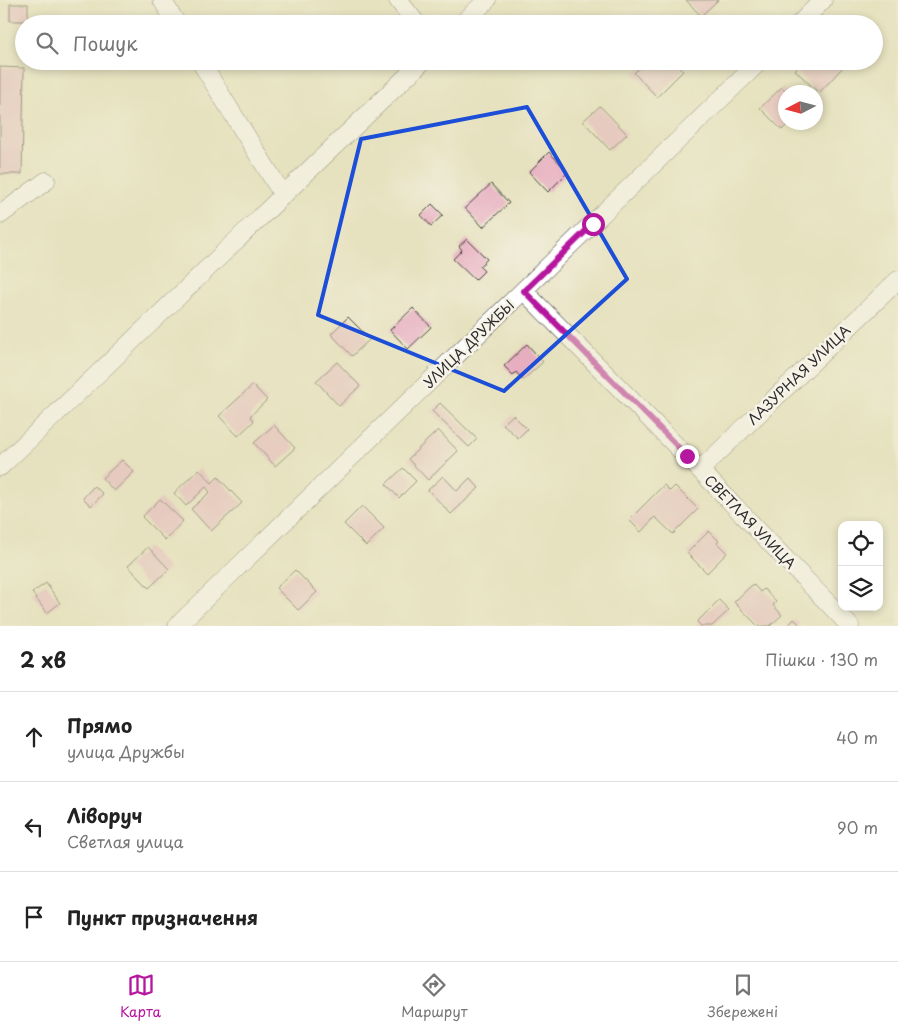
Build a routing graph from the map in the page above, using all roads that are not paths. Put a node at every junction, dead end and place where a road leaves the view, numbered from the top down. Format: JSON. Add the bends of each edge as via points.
{"nodes":[{"id":1,"x":162,"y":0,"type":"edge"},
{"id":2,"x":398,"y":0,"type":"edge"},
{"id":3,"x":487,"y":0,"type":"edge"},
{"id":4,"x":823,"y":0,"type":"edge"},
{"id":5,"x":171,"y":15,"type":"edge"},
{"id":6,"x":410,"y":15,"type":"edge"},
{"id":7,"x":471,"y":15,"type":"edge"},
{"id":8,"x":808,"y":15,"type":"edge"},
{"id":9,"x":206,"y":70,"type":"edge"},
{"id":10,"x":414,"y":70,"type":"edge"},
{"id":11,"x":751,"y":70,"type":"edge"},
{"id":12,"x":46,"y":181,"type":"dead end"},
{"id":13,"x":283,"y":195,"type":"junction"},
{"id":14,"x":0,"y":214,"type":"edge"},
{"id":15,"x":898,"y":280,"type":"edge"},
{"id":16,"x":524,"y":291,"type":"junction"},
{"id":17,"x":0,"y":467,"type":"edge"},
{"id":18,"x":700,"y":470,"type":"junction"},
{"id":19,"x":177,"y":626,"type":"edge"},
{"id":20,"x":850,"y":626,"type":"edge"}],
"edges":[{"from":1,"to":5,"type":"street"},
{"from":2,"to":6,"type":"street"},
{"from":3,"to":7,"type":"street"},
{"from":4,"to":8,"type":"street"},
{"from":9,"to":13,"type":"street"},
{"from":10,"to":13,"type":"street"},
{"from":11,"to":16,"type":"street","name":"УЛИЦА ДРУЖБЫ"},
{"from":12,"to":14,"type":"street"},
{"from":13,"to":17,"type":"street"},
{"from":15,"to":18,"type":"street","name":"ЛАЗУРНАЯ УЛИЦА"},
{"from":16,"to":18,"type":"street","name":"СВЕТЛАЯ УЛИЦА"},
{"from":16,"to":19,"type":"street","name":"УЛИЦА ДРУЖБЫ"},
{"from":18,"to":20,"type":"street","name":"СВЕТЛАЯ УЛИЦА"}]}
